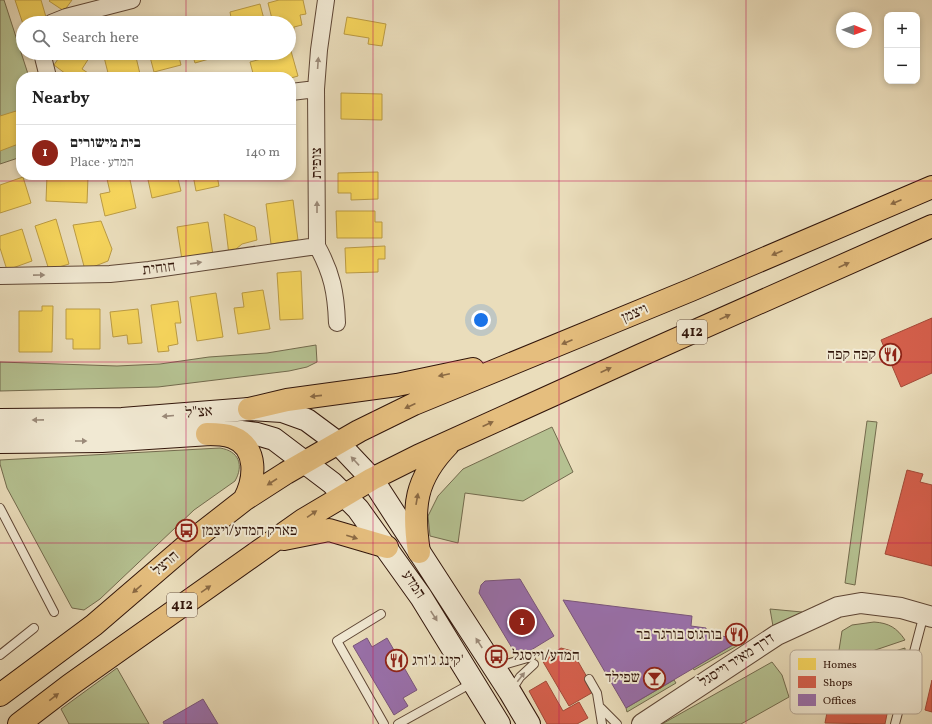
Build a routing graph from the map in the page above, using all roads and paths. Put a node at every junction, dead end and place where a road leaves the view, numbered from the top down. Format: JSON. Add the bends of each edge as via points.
{"nodes":[{"id":1,"x":132,"y":0,"type":"edge"},
{"id":2,"x":326,"y":0,"type":"edge"},
{"id":3,"x":70,"y":16,"type":"edge"},
{"id":4,"x":44,"y":60,"type":"edge"},
{"id":5,"x":47,"y":72,"type":"edge"},
{"id":6,"x":316,"y":89,"type":"junction"},
{"id":7,"x":296,"y":91,"type":"edge"},
{"id":8,"x":932,"y":186,"type":"edge"},
{"id":9,"x":932,"y":226,"type":"edge"},
{"id":10,"x":317,"y":246,"type":"junction"},
{"id":11,"x":0,"y":276,"type":"edge"},
{"id":12,"x":337,"y":323,"type":"dead end"},
{"id":13,"x":537,"y":355,"type":"junction"},
{"id":14,"x":249,"y":409,"type":"junction"},
{"id":15,"x":0,"y":420,"type":"edge"},
{"id":16,"x":207,"y":434,"type":"junction"},
{"id":17,"x":453,"y":441,"type":"junction"},
{"id":18,"x":0,"y":442,"type":"edge"},
{"id":19,"x":338,"y":443,"type":"junction"},
{"id":20,"x":306,"y":463,"type":"junction"},
{"id":21,"x":372,"y":479,"type":"junction"},
{"id":22,"x":344,"y":494,"type":"junction"},
{"id":23,"x":244,"y":500,"type":"junction"},
{"id":24,"x":0,"y":508,"type":"edge"},
{"id":25,"x":273,"y":541,"type":"junction"},
{"id":26,"x":387,"y":547,"type":"junction"},
{"id":27,"x":420,"y":552,"type":"junction"},
{"id":28,"x":54,"y":612,"type":"dead end"},
{"id":29,"x":381,"y":614,"type":"dead end"},
{"id":30,"x":928,"y":616,"type":"edge"},
{"id":31,"x":34,"y":628,"type":"dead end"},
{"id":32,"x":917,"y":650,"type":"edge"},
{"id":33,"x":0,"y":655,"type":"edge"},
{"id":34,"x":494,"y":668,"type":"junction"},
{"id":35,"x":589,"y":679,"type":"dead end"},
{"id":36,"x":474,"y":681,"type":"junction"},
{"id":37,"x":510,"y":692,"type":"junction"},
{"id":38,"x":0,"y":695,"type":"edge"},
{"id":39,"x":600,"y":708,"type":"junction"},
{"id":40,"x":898,"y":714,"type":"edge"},
{"id":41,"x":495,"y":718,"type":"edge"},
{"id":42,"x":21,"y":723,"type":"edge"},
{"id":43,"x":384,"y":724,"type":"edge"},
{"id":44,"x":398,"y":724,"type":"edge"},
{"id":45,"x":529,"y":724,"type":"edge"},
{"id":46,"x":602,"y":724,"type":"edge"},
{"id":47,"x":618,"y":724,"type":"edge"},
{"id":48,"x":642,"y":724,"type":"edge"},
{"id":49,"x":896,"y":724,"type":"edge"}],
"edges":[{"from":1,"to":3,"type":"street"},
{"from":6,"to":2,"type":"street","name":"צופית","one_way":true},
{"from":4,"to":5,"type":"street"},
{"from":6,"to":7,"type":"street"},
{"from":10,"to":6,"type":"street","name":"צופית","one_way":true},
{"from":8,"to":13,"type":"main road","name":"ויצמן","number":"412","one_way":true},
{"from":17,"to":9,"type":"main road","number":"412","one_way":true},
{"from":11,"to":10,"type":"street","name":"חוחית","one_way":true,"via":[[110,274]]},
{"from":10,"to":12,"type":"street","name":"צופית","via":[[334,286]]},
{"from":13,"to":14,"type":"main road","one_way":true,"via":[[397,385],[294,399]]},
{"from":13,"to":19,"type":"main road","name":"ויצמן","number":"412","one_way":true,"via":[[414,404]]},
{"from":14,"to":15,"type":"main road","name":"אצ\"ל","one_way":true,"via":[[122,419]]},
{"from":14,"to":19,"type":"main road","name":"אצ\"ל","via":[[294,414],[321,428]]},
{"from":18,"to":16,"type":"main road","name":"אצ\"ל","one_way":true,"via":[[102,441]]},
{"from":16,"to":20,"type":"main road","name":"אצ\"ל","via":[[241,432],[266,436]]},
{"from":16,"to":23,"type":"main road","via":[[232,437],[245,445],[249,451],[253,466],[252,476]]},
{"from":17,"to":21,"type":"main road","number":"412"},
{"from":27,"to":17,"type":"main road","one_way":true,"via":[[415,525],[417,494],[429,468]]},
{"from":19,"to":20,"type":"main road","name":"הרצל","number":"412"},
{"from":21,"to":19,"type":"main road","name":"אצ\"ל","one_way":true},
{"from":20,"to":22,"type":"main road","name":"המדע"},
{"from":20,"to":23,"type":"main road","name":"הרצל","number":"412","one_way":true},
{"from":21,"to":22,"type":"main road","number":"412"},
{"from":21,"to":27,"type":"main road","name":"המדע"},
{"from":25,"to":22,"type":"main road","number":"412","one_way":true},
{"from":22,"to":26,"type":"main road","name":"המדע"},
{"from":23,"to":38,"type":"main road","name":"הרצל","number":"412","one_way":true,"via":[[194,539],[94,625]]},
{"from":24,"to":28,"type":"lane"},
{"from":25,"to":26,"type":"main road","one_way":true,"via":[[329,530]]},
{"from":42,"to":25,"type":"main road","number":"412","one_way":true,"via":[[70,685]]},
{"from":26,"to":36,"type":"main road","name":"המדע","one_way":true},
{"from":34,"to":27,"type":"main road","name":"המדע","one_way":true},
{"from":29,"to":43,"type":"lane","via":[[337,641]]},
{"from":30,"to":32,"type":"lane"},
{"from":30,"to":48,"type":"street","name":"דרך מאיר וייסגל","via":[[901,608],[861,603],[838,607],[776,635]]},
{"from":31,"to":33,"type":"lane"},
{"from":34,"to":37,"type":"main road","name":"המדע"},
{"from":37,"to":34,"type":"lane","one_way":true,"via":[[533,661]]},
{"from":35,"to":39,"type":"lane","via":[[597,693]]},
{"from":36,"to":41,"type":"main road","name":"המדע"},
{"from":36,"to":44,"type":"lane"},
{"from":37,"to":45,"type":"main road","name":"המדע"},
{"from":39,"to":46,"type":"lane"},
{"from":39,"to":47,"type":"lane"},
{"from":40,"to":49,"type":"lane"}]}
